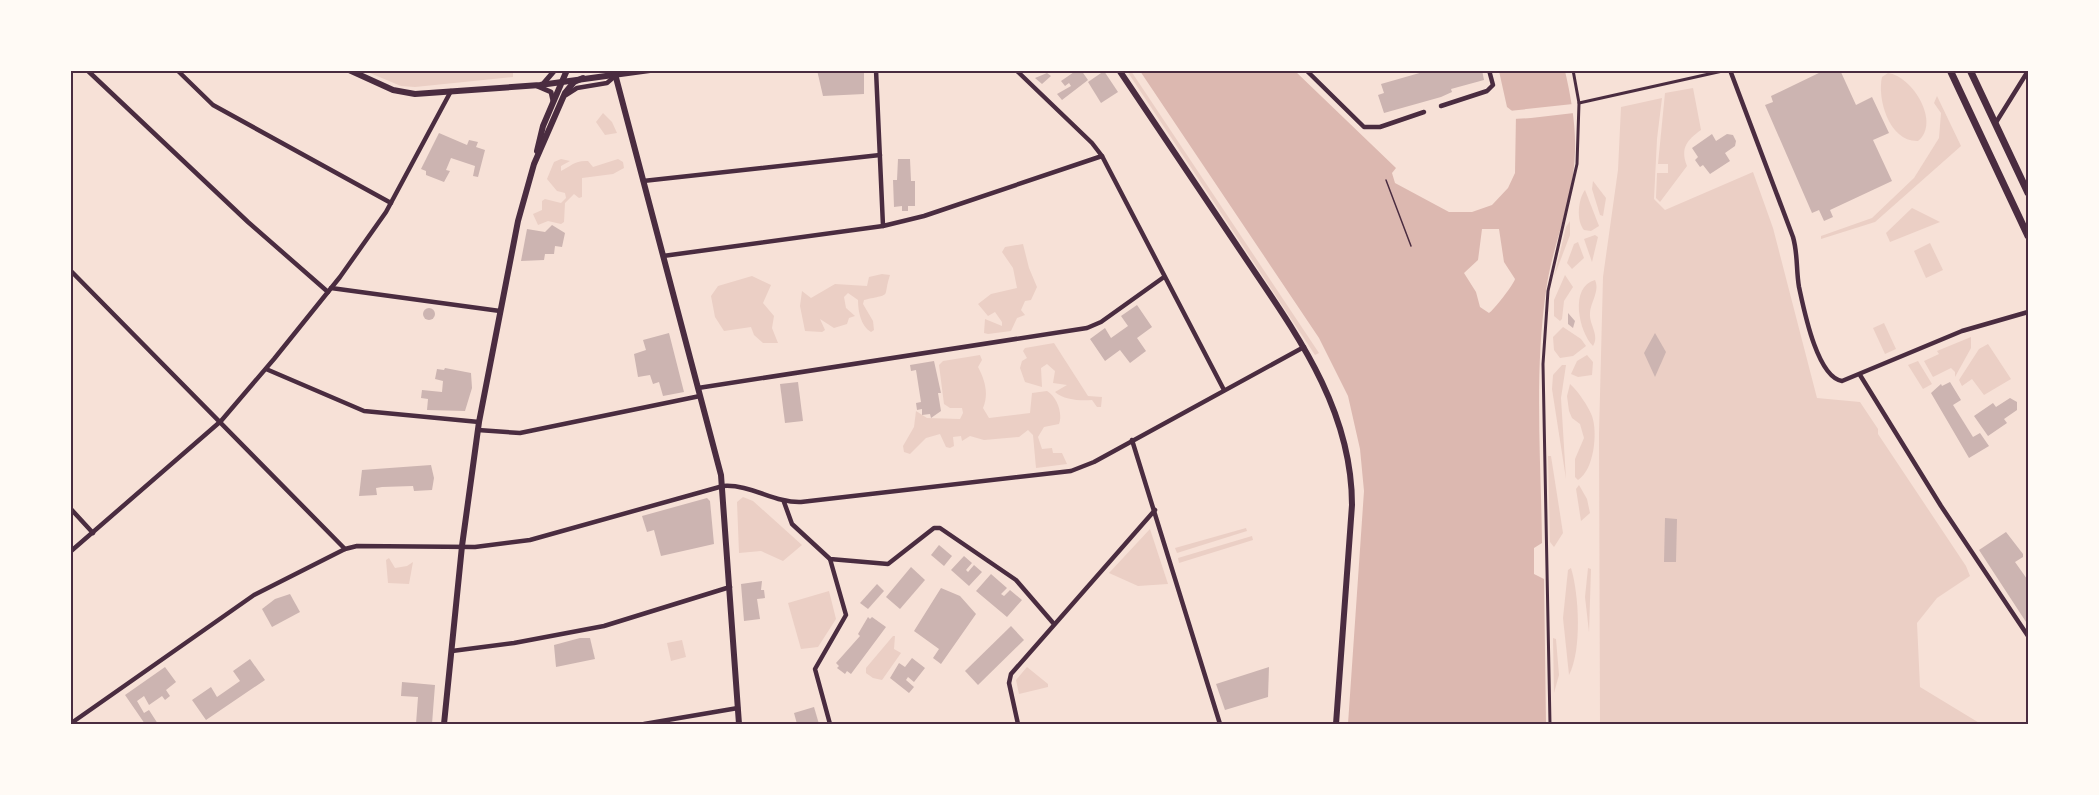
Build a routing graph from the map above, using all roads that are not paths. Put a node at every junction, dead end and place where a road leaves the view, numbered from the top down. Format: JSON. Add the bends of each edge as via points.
{"nodes":[{"id":1,"x":87,"y":70,"type":"edge"},
{"id":2,"x":177,"y":70,"type":"edge"},
{"id":3,"x":349,"y":70,"type":"edge"},
{"id":4,"x":555,"y":70,"type":"edge"},
{"id":5,"x":567,"y":70,"type":"edge"},
{"id":6,"x":622,"y":70,"type":"edge"},
{"id":7,"x":650,"y":70,"type":"edge"},
{"id":8,"x":876,"y":70,"type":"edge"},
{"id":9,"x":1016,"y":70,"type":"edge"},
{"id":10,"x":1119,"y":70,"type":"edge"},
{"id":11,"x":1306,"y":70,"type":"edge"},
{"id":12,"x":1489,"y":70,"type":"edge"},
{"id":13,"x":1573,"y":70,"type":"edge"},
{"id":14,"x":1728,"y":70,"type":"edge"},
{"id":15,"x":1950,"y":70,"type":"edge"},
{"id":16,"x":1970,"y":70,"type":"edge"},
{"id":17,"x":2028,"y":71,"type":"edge"},
{"id":18,"x":616,"y":72,"type":"edge"},
{"id":19,"x":583,"y":78,"type":"junction"},
{"id":20,"x":562,"y":81,"type":"junction"},
{"id":21,"x":543,"y":84,"type":"junction"},
{"id":22,"x":530,"y":85,"type":"junction"},
{"id":23,"x":451,"y":91,"type":"junction"},
{"id":24,"x":561,"y":101,"type":"junction"},
{"id":25,"x":553,"y":102,"type":"junction"},
{"id":26,"x":1579,"y":103,"type":"junction"},
{"id":27,"x":1441,"y":106,"type":"dead end"},
{"id":28,"x":1424,"y":112,"type":"dead end"},
{"id":29,"x":1995,"y":124,"type":"junction"},
{"id":30,"x":880,"y":155,"type":"junction"},
{"id":31,"x":1102,"y":156,"type":"junction"},
{"id":32,"x":534,"y":164,"type":"junction"},
{"id":33,"x":643,"y":181,"type":"junction"},
{"id":34,"x":2028,"y":194,"type":"edge"},
{"id":35,"x":391,"y":203,"type":"junction"},
{"id":36,"x":883,"y":226,"type":"junction"},
{"id":37,"x":2028,"y":236,"type":"edge"},
{"id":38,"x":663,"y":256,"type":"junction"},
{"id":39,"x":70,"y":270,"type":"edge"},
{"id":40,"x":1164,"y":277,"type":"junction"},
{"id":41,"x":329,"y":290,"type":"junction"},
{"id":42,"x":500,"y":311,"type":"junction"},
{"id":43,"x":2028,"y":312,"type":"edge"},
{"id":44,"x":1304,"y":347,"type":"junction"},
{"id":45,"x":266,"y":369,"type":"junction"},
{"id":46,"x":1860,"y":375,"type":"junction"},
{"id":47,"x":698,"y":388,"type":"junction"},
{"id":48,"x":1224,"y":390,"type":"junction"},
{"id":49,"x":700,"y":396,"type":"junction"},
{"id":50,"x":221,"y":421,"type":"junction"},
{"id":51,"x":479,"y":422,"type":"junction"},
{"id":52,"x":478,"y":429,"type":"junction"},
{"id":53,"x":1132,"y":440,"type":"junction"},
{"id":54,"x":723,"y":486,"type":"junction"},
{"id":55,"x":784,"y":502,"type":"junction"},
{"id":56,"x":70,"y":508,"type":"edge"},
{"id":57,"x":1155,"y":510,"type":"junction"},
{"id":58,"x":93,"y":533,"type":"junction"},
{"id":59,"x":462,"y":546,"type":"junction"},
{"id":60,"x":345,"y":549,"type":"junction"},
{"id":61,"x":70,"y":552,"type":"edge"},
{"id":62,"x":830,"y":559,"type":"junction"},
{"id":63,"x":730,"y":587,"type":"junction"},
{"id":64,"x":1054,"y":624,"type":"junction"},
{"id":65,"x":2028,"y":636,"type":"edge"},
{"id":66,"x":452,"y":651,"type":"junction"},
{"id":67,"x":738,"y":708,"type":"junction"},
{"id":68,"x":78,"y":722,"type":"edge"},
{"id":69,"x":70,"y":724,"type":"edge"},
{"id":70,"x":444,"y":724,"type":"edge"},
{"id":71,"x":644,"y":724,"type":"edge"},
{"id":72,"x":739,"y":724,"type":"edge"},
{"id":73,"x":830,"y":724,"type":"edge"},
{"id":74,"x":1018,"y":724,"type":"edge"},
{"id":75,"x":1220,"y":724,"type":"edge"},
{"id":76,"x":1336,"y":724,"type":"edge"},
{"id":77,"x":1550,"y":724,"type":"edge"}],
"edges":[{"from":1,"to":41,"type":"street","via":[[241,215]]},
{"from":2,"to":35,"type":"street","via":[[213,105]]},
{"from":3,"to":23,"type":"main road","via":[[400,92]]},
{"from":4,"to":21,"type":"street"},
{"from":5,"to":20,"type":"main road"},
{"from":6,"to":18,"type":"street"},
{"from":7,"to":18,"type":"main road"},
{"from":8,"to":30,"type":"street"},
{"from":9,"to":31,"type":"street"},
{"from":10,"to":44,"type":"main road"},
{"from":11,"to":28,"type":"street","via":[[1364,126],[1380,128]]},
{"from":12,"to":27,"type":"street","via":[[1493,85],[1487,91]]},
{"from":13,"to":26,"type":"street"},
{"from":14,"to":26,"type":"street"},
{"from":14,"to":46,"type":"street","via":[[1798,254],[1799,287],[1824,370],[1831,378],[1842,381]]},
{"from":15,"to":37,"type":"main road"},
{"from":16,"to":29,"type":"main road"},
{"from":17,"to":29,"type":"street"},
{"from":18,"to":19,"type":"main road"},
{"from":18,"to":24,"type":"street","via":[[601,85],[577,88]]},
{"from":18,"to":33,"type":"main road"},
{"from":19,"to":20,"type":"main road"},
{"from":19,"to":24,"type":"main road","via":[[571,85]]},
{"from":20,"to":21,"type":"main road"},
{"from":20,"to":25,"type":"main road"},
{"from":21,"to":22,"type":"main road"},
{"from":22,"to":23,"type":"main road"},
{"from":22,"to":25,"type":"street","via":[[547,90]]},
{"from":23,"to":35,"type":"street"},
{"from":24,"to":32,"type":"main road"},
{"from":25,"to":32,"type":"main road"},
{"from":26,"to":77,"type":"street","via":[[1577,164],[1548,291],[1543,364]]},
{"from":29,"to":34,"type":"main road"},
{"from":30,"to":33,"type":"street"},
{"from":30,"to":36,"type":"street"},
{"from":31,"to":36,"type":"street"},
{"from":31,"to":40,"type":"street"},
{"from":32,"to":42,"type":"main road"},
{"from":33,"to":38,"type":"main road"},
{"from":35,"to":41,"type":"street"},
{"from":36,"to":38,"type":"street"},
{"from":38,"to":47,"type":"main road"},
{"from":39,"to":50,"type":"street"},
{"from":40,"to":47,"type":"street","via":[[1087,328]]},
{"from":40,"to":48,"type":"street"},
{"from":41,"to":42,"type":"street"},
{"from":41,"to":45,"type":"street"},
{"from":42,"to":51,"type":"main road"},
{"from":43,"to":46,"type":"street","via":[[1962,331]]},
{"from":44,"to":48,"type":"street"},
{"from":44,"to":76,"type":"main road","via":[[1323,382],[1341,431],[1352,490]]},
{"from":45,"to":50,"type":"street"},
{"from":45,"to":51,"type":"street","via":[[364,411]]},
{"from":46,"to":65,"type":"street"},
{"from":47,"to":49,"type":"main road"},
{"from":48,"to":53,"type":"street"},
{"from":49,"to":52,"type":"street","via":[[520,433]]},
{"from":49,"to":54,"type":"main road"},
{"from":50,"to":58,"type":"street"},
{"from":50,"to":60,"type":"street"},
{"from":51,"to":52,"type":"main road"},
{"from":52,"to":59,"type":"main road"},
{"from":53,"to":55,"type":"street","via":[[1083,467],[1056,474]]},
{"from":53,"to":57,"type":"street"},
{"from":54,"to":55,"type":"street","via":[[745,487]]},
{"from":54,"to":59,"type":"street","via":[[546,537]]},
{"from":54,"to":63,"type":"main road"},
{"from":55,"to":62,"type":"street","via":[[792,524]]},
{"from":56,"to":58,"type":"street"},
{"from":57,"to":64,"type":"street"},
{"from":57,"to":75,"type":"street"},
{"from":58,"to":61,"type":"street"},
{"from":59,"to":60,"type":"street"},
{"from":59,"to":66,"type":"main road"},
{"from":60,"to":68,"type":"street","via":[[254,594]]},
{"from":62,"to":64,"type":"street","via":[[888,564],[934,528],[940,528],[1016,580]]},
{"from":62,"to":73,"type":"street","via":[[846,615],[815,669]]},
{"from":63,"to":66,"type":"street","via":[[604,626]]},
{"from":63,"to":67,"type":"main road"},
{"from":64,"to":74,"type":"street","via":[[1010,676]]},
{"from":66,"to":70,"type":"main road"},
{"from":67,"to":71,"type":"street"},
{"from":67,"to":72,"type":"main road"},
{"from":68,"to":69,"type":"street"}]}
